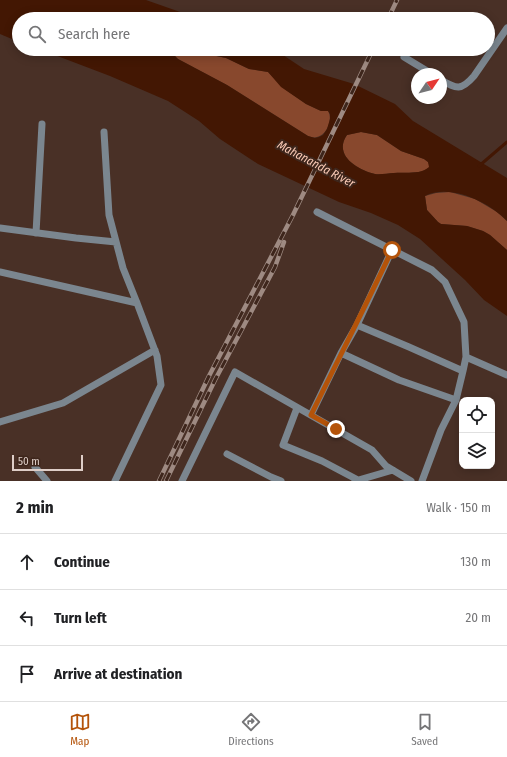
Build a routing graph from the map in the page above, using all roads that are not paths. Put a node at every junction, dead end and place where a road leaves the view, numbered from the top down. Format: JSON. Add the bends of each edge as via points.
{"nodes":[{"id":1,"x":507,"y":28,"type":"edge"},
{"id":2,"x":495,"y":45,"type":"edge"},
{"id":3,"x":488,"y":56,"type":"edge"},
{"id":4,"x":404,"y":57,"type":"dead end"},
{"id":5,"x":422,"y":68,"type":"edge"},
{"id":6,"x":447,"y":83,"type":"edge"},
{"id":7,"x":42,"y":124,"type":"dead end"},
{"id":8,"x":104,"y":132,"type":"dead end"},
{"id":9,"x":317,"y":212,"type":"dead end"},
{"id":10,"x":0,"y":228,"type":"edge"},
{"id":11,"x":36,"y":233,"type":"junction"},
{"id":12,"x":116,"y":242,"type":"junction"},
{"id":13,"x":392,"y":250,"type":"junction"},
{"id":14,"x":0,"y":272,"type":"edge"},
{"id":15,"x":138,"y":303,"type":"junction"},
{"id":16,"x":357,"y":326,"type":"junction"},
{"id":17,"x":155,"y":350,"type":"junction"},
{"id":18,"x":341,"y":353,"type":"junction"},
{"id":19,"x":466,"y":356,"type":"junction"},
{"id":20,"x":463,"y":371,"type":"junction"},
{"id":21,"x":507,"y":375,"type":"edge"},
{"id":22,"x":456,"y":400,"type":"junction"},
{"id":23,"x":297,"y":408,"type":"junction"},
{"id":24,"x":311,"y":415,"type":"junction"},
{"id":25,"x":0,"y":422,"type":"edge"},
{"id":26,"x":228,"y":454,"type":"dead end"},
{"id":27,"x":35,"y":467,"type":"dead end"},
{"id":28,"x":393,"y":470,"type":"junction"},
{"id":29,"x":356,"y":480,"type":"edge"},
{"id":30,"x":47,"y":481,"type":"edge"},
{"id":31,"x":115,"y":481,"type":"edge"},
{"id":32,"x":182,"y":481,"type":"edge"},
{"id":33,"x":281,"y":481,"type":"edge"},
{"id":34,"x":411,"y":481,"type":"edge"},
{"id":35,"x":422,"y":481,"type":"edge"}],
"edges":[{"from":1,"to":2,"type":"street"},
{"from":3,"to":6,"type":"street","via":[[468,83],[456,88]]},
{"from":4,"to":5,"type":"street"},
{"from":7,"to":11,"type":"street"},
{"from":8,"to":12,"type":"street","via":[[109,215]]},
{"from":9,"to":13,"type":"street"},
{"from":10,"to":11,"type":"street"},
{"from":11,"to":12,"type":"street"},
{"from":12,"to":15,"type":"street","via":[[123,268]]},
{"from":13,"to":16,"type":"street"},
{"from":13,"to":19,"type":"street","via":[[432,270],[445,282],[464,322]]},
{"from":14,"to":15,"type":"street"},
{"from":15,"to":17,"type":"street"},
{"from":16,"to":18,"type":"street"},
{"from":16,"to":20,"type":"street"},
{"from":17,"to":25,"type":"street","via":[[63,403]]},
{"from":17,"to":31,"type":"street","via":[[161,385]]},
{"from":18,"to":22,"type":"street","via":[[399,380]]},
{"from":18,"to":24,"type":"street"},
{"from":19,"to":20,"type":"street"},
{"from":19,"to":21,"type":"street"},
{"from":20,"to":22,"type":"street"},
{"from":22,"to":35,"type":"street","via":[[441,430]]},
{"from":23,"to":24,"type":"street"},
{"from":23,"to":29,"type":"street","via":[[283,445],[322,461]]},
{"from":23,"to":32,"type":"street","via":[[235,372]]},
{"from":24,"to":28,"type":"street","via":[[372,450]]},
{"from":26,"to":33,"type":"street"},
{"from":27,"to":30,"type":"street"},
{"from":28,"to":29,"type":"street"},
{"from":28,"to":34,"type":"street"}]}
